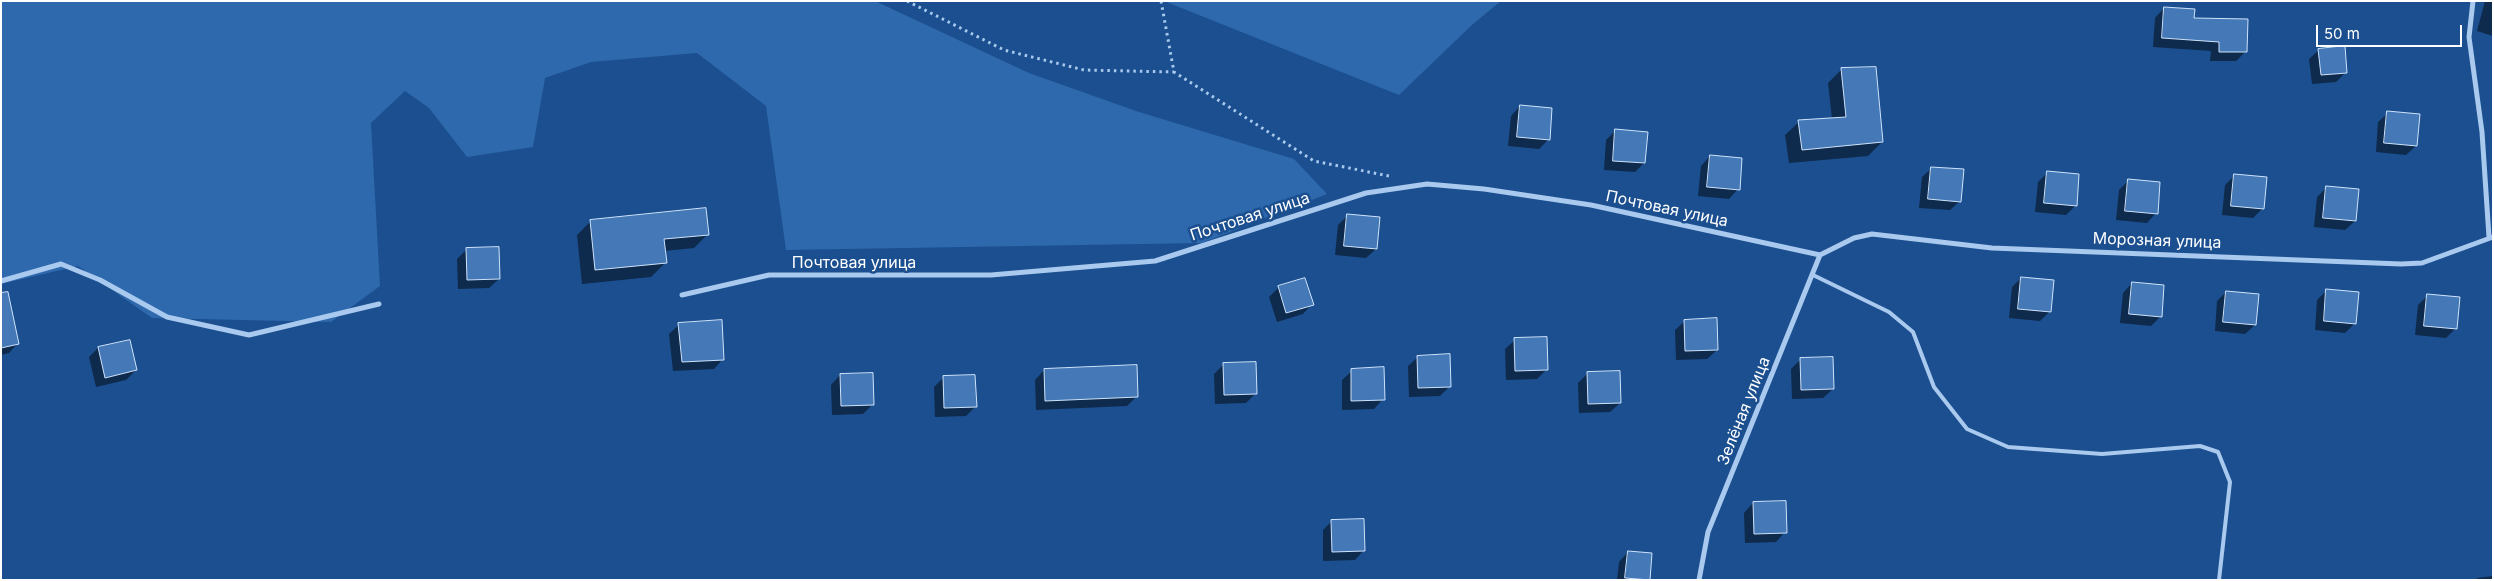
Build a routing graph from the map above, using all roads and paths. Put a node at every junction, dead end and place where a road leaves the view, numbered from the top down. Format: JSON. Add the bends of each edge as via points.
{"nodes":[{"id":1,"x":908,"y":1,"type":"edge"},
{"id":2,"x":1161,"y":1,"type":"edge"},
{"id":3,"x":2473,"y":1,"type":"edge"},
{"id":4,"x":1174,"y":72,"type":"junction"},
{"id":5,"x":1390,"y":176,"type":"dead end"},
{"id":6,"x":2491,"y":237,"type":"edge"},
{"id":7,"x":1820,"y":255,"type":"junction"},
{"id":8,"x":1813,"y":275,"type":"junction"},
{"id":9,"x":1,"y":281,"type":"edge"},
{"id":10,"x":682,"y":295,"type":"dead end"},
{"id":11,"x":379,"y":304,"type":"dead end"},
{"id":12,"x":1699,"y":580,"type":"edge"},
{"id":13,"x":2219,"y":580,"type":"edge"}],
"edges":[{"from":1,"to":4,"type":"path","via":[[1004,50],[1084,70]]},
{"from":2,"to":4,"type":"path"},
{"from":3,"to":6,"type":"street","via":[[2469,37],[2482,132]]},
{"from":4,"to":5,"type":"path","via":[[1314,161]]},
{"from":6,"to":7,"type":"street","name":"Морозная улица","via":[[2422,262],[2393,264],[1992,248],[1872,234],[1854,238]]},
{"from":7,"to":8,"type":"street","name":"Зелёная улица"},
{"from":7,"to":10,"type":"street","name":"Почтовая улица","via":[[1591,205],[1427,184],[1366,193],[1155,261],[992,275],[769,276]]},
{"from":8,"to":12,"type":"street","name":"Зелёная улица","via":[[1708,532]]},
{"from":8,"to":13,"type":"lane","via":[[1889,312],[1914,332],[1934,386],[1966,429],[2008,447],[2102,454],[2200,446],[2218,452],[2230,482]]},
{"from":9,"to":11,"type":"street","via":[[61,264],[100,280],[167,317],[249,335]]}]}
